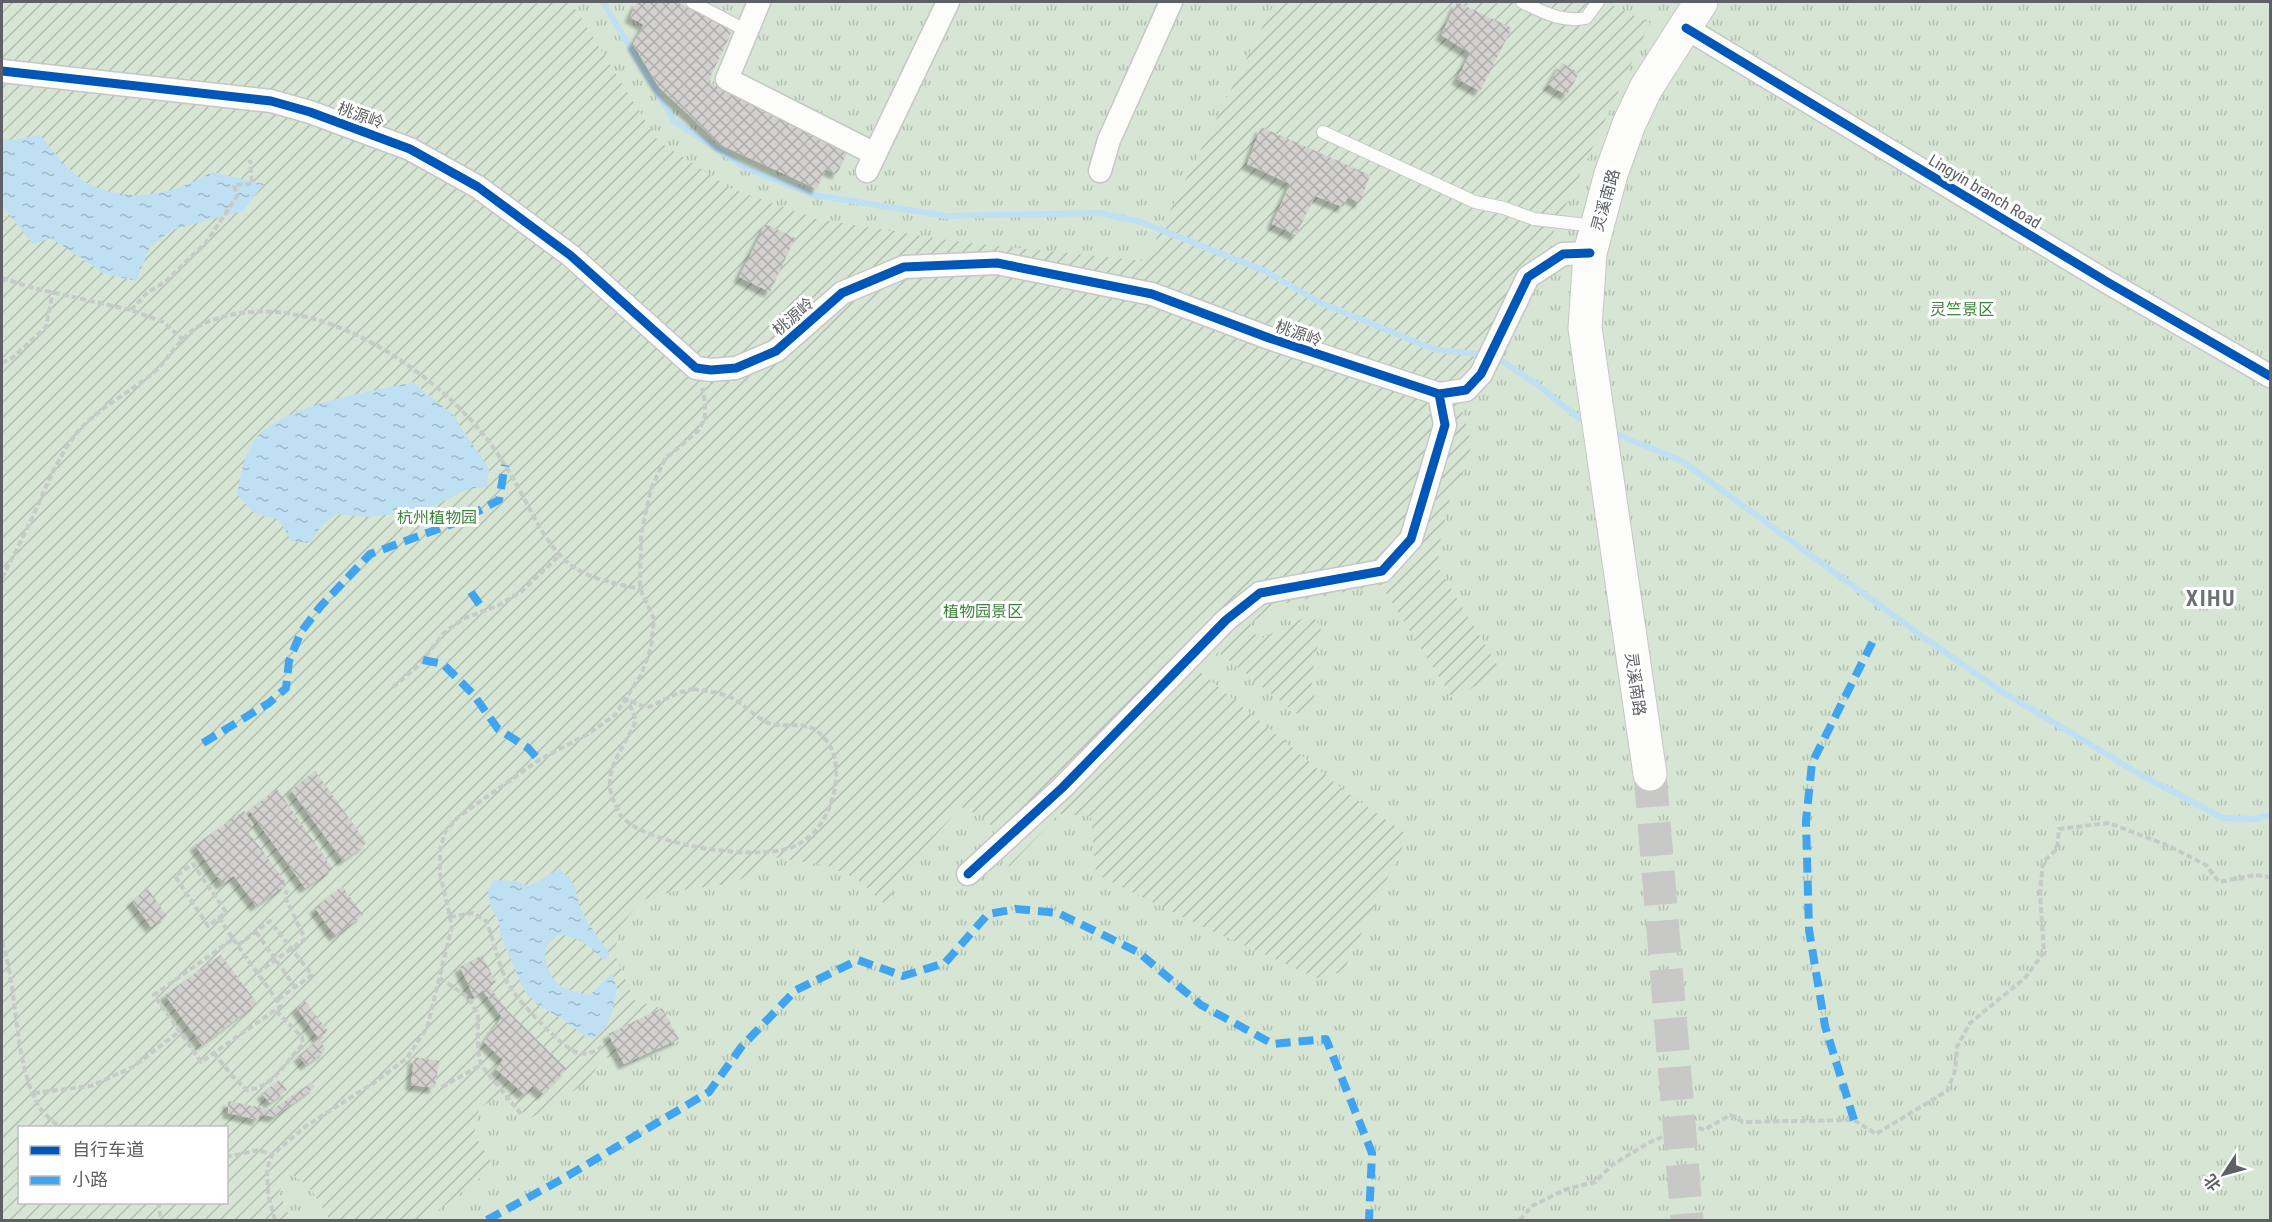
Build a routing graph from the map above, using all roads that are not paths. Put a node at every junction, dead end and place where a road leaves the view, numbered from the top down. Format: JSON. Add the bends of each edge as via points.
{"nodes":[{"id":1,"x":692,"y":2,"type":"edge"},
{"id":2,"x":759,"y":2,"type":"edge"},
{"id":3,"x":948,"y":2,"type":"edge"},
{"id":4,"x":1171,"y":2,"type":"edge"},
{"id":5,"x":1522,"y":2,"type":"edge"},
{"id":6,"x":1598,"y":2,"type":"edge"},
{"id":7,"x":1709,"y":2,"type":"edge"},
{"id":8,"x":1694,"y":10,"type":"edge"},
{"id":9,"x":747,"y":31,"type":"junction"},
{"id":10,"x":2,"y":71,"type":"edge"},
{"id":11,"x":1323,"y":132,"type":"dead end"},
{"id":12,"x":1100,"y":171,"type":"dead end"},
{"id":13,"x":1594,"y":240,"type":"junction"},
{"id":14,"x":2271,"y":376,"type":"edge"},
{"id":15,"x":1439,"y":394,"type":"junction"},
{"id":16,"x":1650,"y":774,"type":"tunnel mouth"},
{"id":17,"x":968,"y":874,"type":"dead end"}],
"edges":[{"from":1,"to":9,"type":"lane"},
{"from":2,"to":9,"type":"street"},
{"from":3,"to":9,"type":"street","via":[[871,162],[727,79]]},
{"from":4,"to":12,"type":"street","via":[[1109,140]]},
{"from":5,"to":6,"type":"lane","via":[[1555,18],[1575,20],[1586,18]]},
{"from":7,"to":8,"type":"main road","name":"灵溪南路"},
{"from":8,"to":13,"type":"main road","name":"灵溪南路","via":[[1646,88],[1629,124]]},
{"from":8,"to":14,"type":"street","name":"Lingyin branch Road","via":[[2099,277]]},
{"from":10,"to":15,"type":"street","name":"桃源岭","via":[[271,101],[410,149],[478,188],[570,255],[696,368],[736,368],[776,351],[842,293],[904,267],[997,263],[1152,294],[1269,338]]},
{"from":11,"to":13,"type":"lane","via":[[1475,202],[1504,208]]},
{"from":13,"to":15,"type":"street","name":"桃源岭","via":[[1528,277],[1481,374],[1466,390]]},
{"from":13,"to":16,"type":"main road","name":"灵溪南路","via":[[1585,328]]},
{"from":15,"to":17,"type":"street","via":[[1445,425],[1411,540],[1382,571],[1260,593],[1226,620],[1062,788]]}]}
